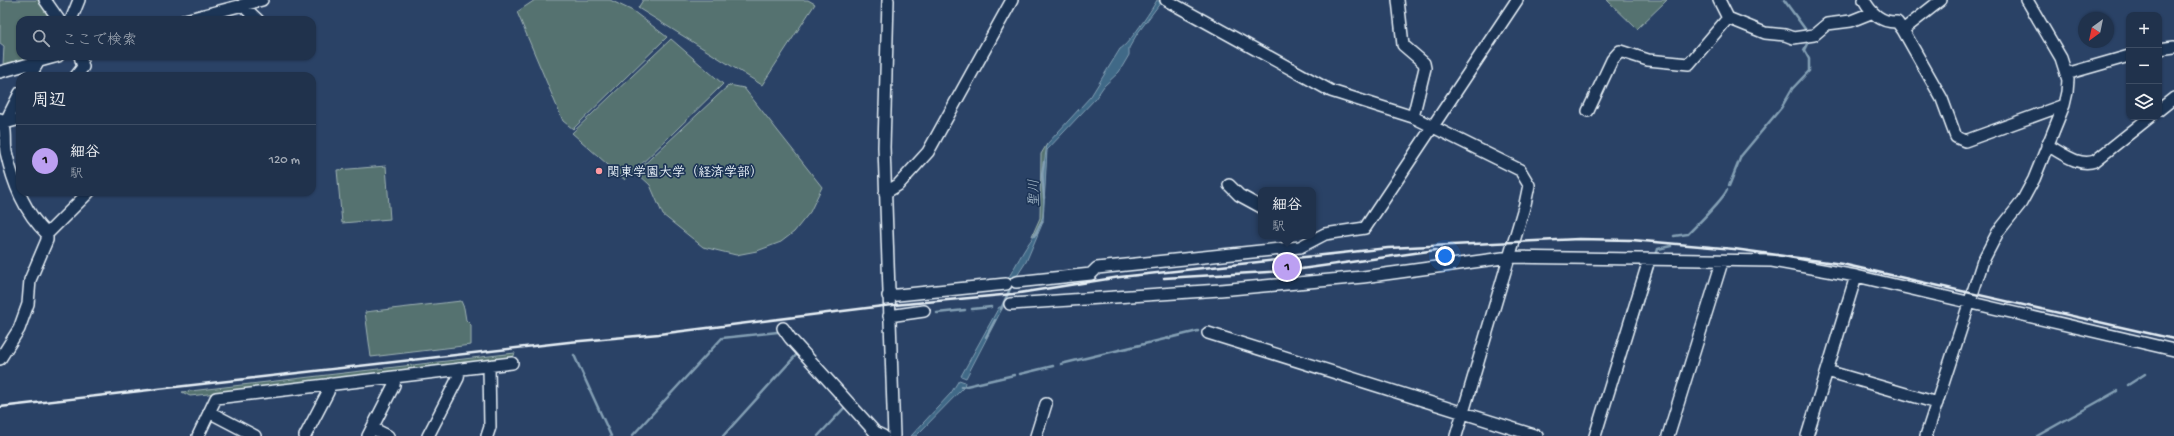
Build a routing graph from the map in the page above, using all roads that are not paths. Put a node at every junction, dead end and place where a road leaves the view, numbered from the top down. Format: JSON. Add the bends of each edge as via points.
{"nodes":[{"id":1,"x":44,"y":0,"type":"edge"},
{"id":2,"x":79,"y":0,"type":"edge"},
{"id":3,"x":262,"y":0,"type":"edge"},
{"id":4,"x":888,"y":0,"type":"edge"},
{"id":5,"x":1012,"y":0,"type":"edge"},
{"id":6,"x":1166,"y":0,"type":"edge"},
{"id":7,"x":1398,"y":0,"type":"edge"},
{"id":8,"x":1517,"y":0,"type":"edge"},
{"id":9,"x":1719,"y":0,"type":"edge"},
{"id":10,"x":1864,"y":0,"type":"edge"},
{"id":11,"x":1941,"y":0,"type":"edge"},
{"id":12,"x":2027,"y":0,"type":"edge"},
{"id":13,"x":242,"y":6,"type":"junction"},
{"id":14,"x":1871,"y":13,"type":"junction"},
{"id":15,"x":57,"y":16,"type":"edge"},
{"id":16,"x":73,"y":16,"type":"edge"},
{"id":17,"x":201,"y":16,"type":"edge"},
{"id":18,"x":253,"y":16,"type":"edge"},
{"id":19,"x":1728,"y":18,"type":"junction"},
{"id":20,"x":1903,"y":30,"type":"junction"},
{"id":21,"x":2174,"y":47,"type":"edge"},
{"id":22,"x":2162,"y":49,"type":"edge"},
{"id":23,"x":2126,"y":57,"type":"edge"},
{"id":24,"x":43,"y":60,"type":"edge"},
{"id":25,"x":81,"y":60,"type":"edge"},
{"id":26,"x":39,"y":61,"type":"junction"},
{"id":27,"x":0,"y":72,"type":"edge"},
{"id":28,"x":32,"y":72,"type":"edge"},
{"id":29,"x":80,"y":72,"type":"edge"},
{"id":30,"x":2066,"y":74,"type":"junction"},
{"id":31,"x":2174,"y":98,"type":"edge"},
{"id":32,"x":16,"y":101,"type":"edge"},
{"id":33,"x":2064,"y":105,"type":"junction"},
{"id":34,"x":2162,"y":108,"type":"edge"},
{"id":35,"x":1588,"y":111,"type":"dead end"},
{"id":36,"x":1413,"y":116,"type":"junction"},
{"id":37,"x":0,"y":119,"type":"edge"},
{"id":38,"x":16,"y":120,"type":"edge"},
{"id":39,"x":2146,"y":120,"type":"edge"},
{"id":40,"x":1433,"y":126,"type":"junction"},
{"id":41,"x":2047,"y":145,"type":"junction"},
{"id":42,"x":16,"y":182,"type":"edge"},
{"id":43,"x":1229,"y":185,"type":"dead end"},
{"id":44,"x":885,"y":193,"type":"junction"},
{"id":45,"x":20,"y":196,"type":"edge"},
{"id":46,"x":85,"y":196,"type":"edge"},
{"id":47,"x":1258,"y":205,"type":"edge"},
{"id":48,"x":1316,"y":231,"type":"edge"},
{"id":49,"x":47,"y":234,"type":"junction"},
{"id":50,"x":1325,"y":234,"type":"junction"},
{"id":51,"x":1510,"y":257,"type":"junction"},
{"id":52,"x":1649,"y":260,"type":"junction"},
{"id":53,"x":1722,"y":262,"type":"junction"},
{"id":54,"x":1856,"y":276,"type":"junction"},
{"id":55,"x":888,"y":296,"type":"junction"},
{"id":56,"x":1969,"y":301,"type":"junction"},
{"id":57,"x":1010,"y":304,"type":"dead end"},
{"id":58,"x":924,"y":311,"type":"dead end"},
{"id":59,"x":889,"y":316,"type":"junction"},
{"id":60,"x":783,"y":328,"type":"dead end"},
{"id":61,"x":1208,"y":333,"type":"dead end"},
{"id":62,"x":2174,"y":350,"type":"edge"},
{"id":63,"x":0,"y":359,"type":"edge"},
{"id":64,"x":512,"y":363,"type":"dead end"},
{"id":65,"x":489,"y":366,"type":"junction"},
{"id":66,"x":460,"y":369,"type":"junction"},
{"id":67,"x":1827,"y":371,"type":"junction"},
{"id":68,"x":395,"y":377,"type":"junction"},
{"id":69,"x":330,"y":384,"type":"junction"},
{"id":70,"x":1936,"y":403,"type":"junction"},
{"id":71,"x":1046,"y":404,"type":"dead end"},
{"id":72,"x":209,"y":412,"type":"junction"},
{"id":73,"x":1463,"y":413,"type":"junction"},
{"id":74,"x":370,"y":432,"type":"edge"},
{"id":75,"x":198,"y":436,"type":"edge"},
{"id":76,"x":255,"y":436,"type":"edge"},
{"id":77,"x":305,"y":436,"type":"edge"},
{"id":78,"x":388,"y":436,"type":"edge"},
{"id":79,"x":428,"y":436,"type":"edge"},
{"id":80,"x":487,"y":436,"type":"edge"},
{"id":81,"x":883,"y":436,"type":"edge"},
{"id":82,"x":894,"y":436,"type":"edge"},
{"id":83,"x":1036,"y":436,"type":"edge"},
{"id":84,"x":1456,"y":436,"type":"edge"},
{"id":85,"x":1537,"y":436,"type":"edge"},
{"id":86,"x":1594,"y":436,"type":"edge"},
{"id":87,"x":1668,"y":436,"type":"edge"},
{"id":88,"x":1807,"y":436,"type":"edge"},
{"id":89,"x":1926,"y":436,"type":"edge"}],
"edges":[{"from":1,"to":15,"type":"street"},
{"from":2,"to":16,"type":"street"},
{"from":3,"to":13,"type":"street"},
{"from":4,"to":44,"type":"street","via":[[884,98]]},
{"from":5,"to":44,"type":"street","via":[[928,152],[898,185]]},
{"from":6,"to":36,"type":"street","via":[[1331,91]]},
{"from":7,"to":36,"type":"street","via":[[1403,45],[1424,63],[1425,68]]},
{"from":8,"to":40,"type":"street"},
{"from":9,"to":19,"type":"street"},
{"from":10,"to":14,"type":"street"},
{"from":11,"to":20,"type":"street"},
{"from":12,"to":30,"type":"street","via":[[2061,58]]},
{"from":13,"to":17,"type":"street"},
{"from":13,"to":18,"type":"street"},
{"from":14,"to":19,"type":"street","via":[[1851,21],[1827,24],[1814,35],[1793,38],[1765,33]]},
{"from":14,"to":20,"type":"street","via":[[1889,23],[1897,22]]},
{"from":19,"to":35,"type":"street","via":[[1689,64],[1648,60],[1620,51],[1612,60]]},
{"from":20,"to":33,"type":"street","via":[[1942,99],[1956,137],[1965,141]]},
{"from":21,"to":22,"type":"street"},
{"from":23,"to":30,"type":"street"},
{"from":24,"to":26,"type":"street"},
{"from":25,"to":29,"type":"street","via":[[84,67]]},
{"from":26,"to":27,"type":"street"},
{"from":26,"to":28,"type":"street"},
{"from":30,"to":33,"type":"street","via":[[2068,80]]},
{"from":31,"to":34,"type":"street"},
{"from":32,"to":38,"type":"street","via":[[5,123]]},
{"from":33,"to":41,"type":"street"},
{"from":36,"to":40,"type":"street"},
{"from":37,"to":42,"type":"street","via":[[5,125],[6,151]]},
{"from":39,"to":41,"type":"street","via":[[2096,161],[2087,164]]},
{"from":40,"to":50,"type":"street","via":[[1365,228]]},
{"from":40,"to":51,"type":"street","via":[[1520,170],[1529,185]]},
{"from":41,"to":56,"type":"street","via":[[2034,179],[1998,232],[1983,261]]},
{"from":43,"to":47,"type":"street","via":[[1239,195]]},
{"from":44,"to":55,"type":"street"},
{"from":45,"to":49,"type":"street","via":[[29,215]]},
{"from":46,"to":49,"type":"street"},
{"from":48,"to":50,"type":"street"},
{"from":49,"to":63,"type":"street","via":[[47,240],[30,280],[28,304],[19,329]]},
{"from":50,"to":55,"type":"street","via":[[1300,248],[1097,268],[1091,274]]},
{"from":51,"to":52,"type":"street"},
{"from":51,"to":57,"type":"street","via":[[1363,277],[1220,290]]},
{"from":51,"to":73,"type":"street"},
{"from":52,"to":53,"type":"street"},
{"from":52,"to":86,"type":"street"},
{"from":53,"to":54,"type":"street","via":[[1772,261]]},
{"from":53,"to":87,"type":"street"},
{"from":54,"to":56,"type":"street"},
{"from":54,"to":67,"type":"street"},
{"from":55,"to":59,"type":"street"},
{"from":56,"to":62,"type":"street"},
{"from":56,"to":70,"type":"street"},
{"from":58,"to":59,"type":"street"},
{"from":59,"to":82,"type":"street"},
{"from":60,"to":81,"type":"street","via":[[875,432]]},
{"from":61,"to":73,"type":"street"},
{"from":64,"to":65,"type":"street"},
{"from":65,"to":66,"type":"street"},
{"from":65,"to":80,"type":"street","via":[[490,427]]},
{"from":66,"to":68,"type":"street"},
{"from":66,"to":79,"type":"street","via":[[458,378]]},
{"from":67,"to":70,"type":"street"},
{"from":67,"to":88,"type":"street"},
{"from":68,"to":69,"type":"street"},
{"from":68,"to":74,"type":"street","via":[[394,385]]},
{"from":69,"to":72,"type":"street","via":[[216,398]]},
{"from":69,"to":77,"type":"street"},
{"from":70,"to":89,"type":"street"},
{"from":71,"to":83,"type":"street"},
{"from":72,"to":75,"type":"street"},
{"from":72,"to":76,"type":"street"},
{"from":73,"to":84,"type":"street"},
{"from":73,"to":85,"type":"street"},
{"from":74,"to":78,"type":"street"}]}
